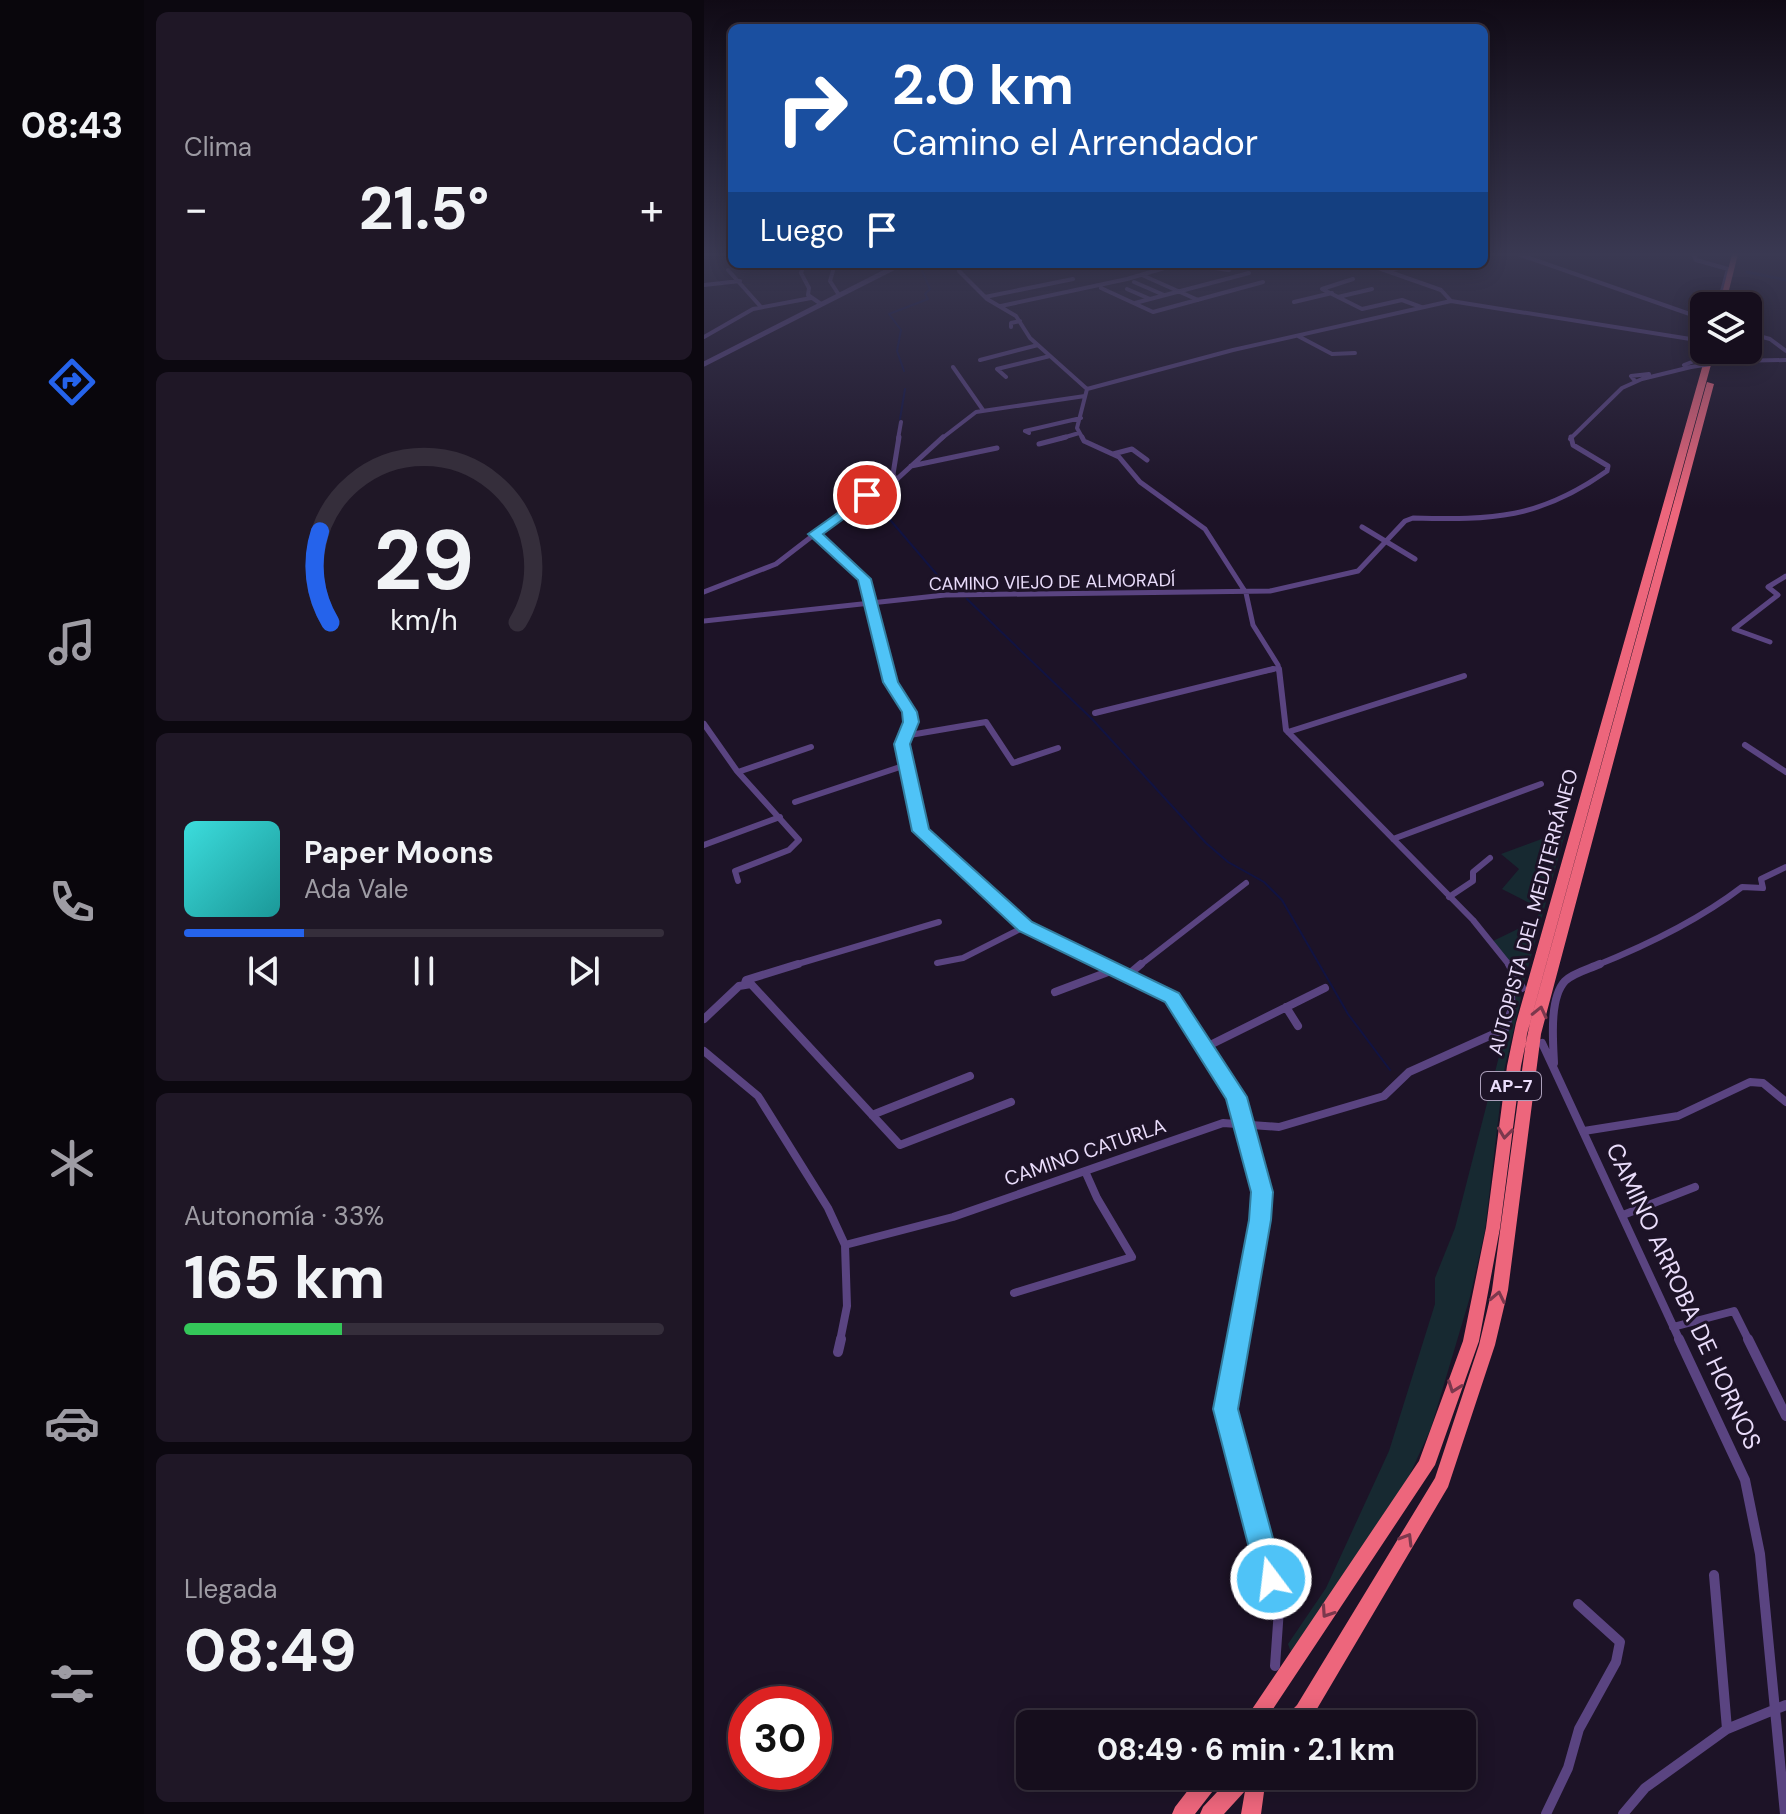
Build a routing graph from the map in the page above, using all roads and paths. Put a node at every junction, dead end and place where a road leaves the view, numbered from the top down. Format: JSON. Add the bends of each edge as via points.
{"nodes":[{"id":1,"x":753,"y":339,"type":"edge"},
{"id":2,"x":1033,"y":339,"type":"edge"},
{"id":3,"x":1288,"y":339,"type":"edge"},
{"id":4,"x":1302,"y":339,"type":"edge"},
{"id":5,"x":1769,"y":339,"type":"edge"},
{"id":6,"x":1038,"y":345,"type":"junction"},
{"id":7,"x":1786,"y":351,"type":"edge"},
{"id":8,"x":1355,"y":353,"type":"dead end"},
{"id":9,"x":1050,"y":356,"type":"junction"},
{"id":10,"x":980,"y":360,"type":"dead end"},
{"id":11,"x":1786,"y":360,"type":"edge"},
{"id":12,"x":1690,"y":362,"type":"edge"},
{"id":13,"x":704,"y":364,"type":"edge"},
{"id":14,"x":1707,"y":364,"type":"edge"},
{"id":15,"x":1715,"y":364,"type":"edge"},
{"id":16,"x":953,"y":367,"type":"dead end"},
{"id":17,"x":1006,"y":377,"type":"dead end"},
{"id":18,"x":1635,"y":381,"type":"junction"},
{"id":19,"x":1086,"y":392,"type":"junction"},
{"id":20,"x":983,"y":410,"type":"junction"},
{"id":21,"x":1081,"y":418,"type":"junction"},
{"id":22,"x":901,"y":422,"type":"dead end"},
{"id":23,"x":1029,"y":433,"type":"dead end"},
{"id":24,"x":1079,"y":433,"type":"junction"},
{"id":25,"x":1039,"y":444,"type":"dead end"},
{"id":26,"x":997,"y":448,"type":"dead end"},
{"id":27,"x":977,"y":452,"type":"junction"},
{"id":28,"x":1113,"y":454,"type":"junction"},
{"id":29,"x":988,"y":457,"type":"dead end"},
{"id":30,"x":1147,"y":460,"type":"dead end"},
{"id":31,"x":909,"y":465,"type":"junction"},
{"id":32,"x":896,"y":480,"type":"junction"},
{"id":33,"x":1362,"y":527,"type":"dead end"},
{"id":34,"x":815,"y":534,"type":"junction"},
{"id":35,"x":1386,"y":542,"type":"junction"},
{"id":36,"x":1415,"y":559,"type":"dead end"},
{"id":37,"x":1786,"y":576,"type":"edge"},
{"id":38,"x":704,"y":592,"type":"edge"},
{"id":39,"x":1246,"y":593,"type":"junction"},
{"id":40,"x":870,"y":602,"type":"junction"},
{"id":41,"x":704,"y":621,"type":"edge"},
{"id":42,"x":1770,"y":642,"type":"dead end"},
{"id":43,"x":1279,"y":668,"type":"junction"},
{"id":44,"x":1464,"y":676,"type":"dead end"},
{"id":45,"x":1095,"y":713,"type":"dead end"},
{"id":46,"x":704,"y":724,"type":"edge"},
{"id":47,"x":1288,"y":732,"type":"junction"},
{"id":48,"x":904,"y":736,"type":"junction"},
{"id":49,"x":1745,"y":745,"type":"dead end"},
{"id":50,"x":811,"y":747,"type":"dead end"},
{"id":51,"x":1058,"y":748,"type":"dead end"},
{"id":52,"x":906,"y":765,"type":"junction"},
{"id":53,"x":738,"y":772,"type":"junction"},
{"id":54,"x":1786,"y":772,"type":"edge"},
{"id":55,"x":1541,"y":784,"type":"dead end"},
{"id":56,"x":795,"y":802,"type":"dead end"},
{"id":57,"x":780,"y":817,"type":"junction"},
{"id":58,"x":1393,"y":839,"type":"junction"},
{"id":59,"x":704,"y":845,"type":"edge"},
{"id":60,"x":1490,"y":858,"type":"dead end"},
{"id":61,"x":1786,"y":867,"type":"edge"},
{"id":62,"x":738,"y":881,"type":"dead end"},
{"id":63,"x":1246,"y":883,"type":"dead end"},
{"id":64,"x":1449,"y":897,"type":"junction"},
{"id":65,"x":939,"y":922,"type":"dead end"},
{"id":66,"x":1026,"y":926,"type":"junction"},
{"id":67,"x":937,"y":963,"type":"dead end"},
{"id":68,"x":1116,"y":969,"type":"junction"},
{"id":69,"x":1128,"y":975,"type":"junction"},
{"id":70,"x":745,"y":983,"type":"junction"},
{"id":71,"x":1325,"y":988,"type":"dead end"},
{"id":72,"x":1055,"y":992,"type":"dead end"},
{"id":73,"x":1286,"y":1007,"type":"junction"},
{"id":74,"x":704,"y":1019,"type":"edge"},
{"id":75,"x":1298,"y":1026,"type":"dead end"},
{"id":76,"x":1542,"y":1043,"type":"dead end"},
{"id":77,"x":1204,"y":1048,"type":"junction"},
{"id":78,"x":704,"y":1051,"type":"edge"},
{"id":79,"x":1554,"y":1064,"type":"junction"},
{"id":80,"x":970,"y":1076,"type":"dead end"},
{"id":81,"x":1011,"y":1102,"type":"dead end"},
{"id":82,"x":1786,"y":1102,"type":"edge"},
{"id":83,"x":872,"y":1115,"type":"junction"},
{"id":84,"x":1245,"y":1125,"type":"junction"},
{"id":85,"x":1584,"y":1131,"type":"junction"},
{"id":86,"x":1085,"y":1171,"type":"junction"},
{"id":87,"x":1695,"y":1187,"type":"dead end"},
{"id":88,"x":1623,"y":1215,"type":"junction"},
{"id":89,"x":845,"y":1245,"type":"junction"},
{"id":90,"x":1014,"y":1293,"type":"dead end"},
{"id":91,"x":1673,"y":1327,"type":"junction"},
{"id":92,"x":838,"y":1352,"type":"dead end"},
{"id":93,"x":1786,"y":1416,"type":"edge"},
{"id":94,"x":1714,"y":1575,"type":"dead end"},
{"id":95,"x":1578,"y":1604,"type":"dead end"},
{"id":96,"x":1275,"y":1666,"type":"dead end"},
{"id":97,"x":1781,"y":1708,"type":"edge"},
{"id":98,"x":1261,"y":1710,"type":"edge"},
{"id":99,"x":1303,"y":1710,"type":"edge"},
{"id":100,"x":1727,"y":1729,"type":"junction"},
{"id":101,"x":1201,"y":1790,"type":"edge"},
{"id":102,"x":1232,"y":1790,"type":"edge"},
{"id":103,"x":1255,"y":1790,"type":"edge"},
{"id":104,"x":1785,"y":1797,"type":"edge"},
{"id":105,"x":1182,"y":1814,"type":"edge"},
{"id":106,"x":1210,"y":1814,"type":"edge"},
{"id":107,"x":1251,"y":1814,"type":"edge"},
{"id":108,"x":1546,"y":1814,"type":"edge"},
{"id":109,"x":1623,"y":1814,"type":"edge"},
{"id":110,"x":1785,"y":1814,"type":"edge"}],
"edges":[{"from":1,"to":13,"type":"street"},
{"from":2,"to":6,"type":"street"},
{"from":3,"to":19,"type":"street"},
{"from":4,"to":8,"type":"street","via":[[1326,353]]},
{"from":5,"to":7,"type":"street"},
{"from":6,"to":9,"type":"street"},
{"from":6,"to":10,"type":"street"},
{"from":9,"to":17,"type":"street","via":[[997,369]]},
{"from":9,"to":19,"type":"street"},
{"from":11,"to":18,"type":"street","name":"CAMINO VIEJO DE ALMORADÍ","bridge":true,"via":[[1731,361]]},
{"from":12,"to":18,"type":"street","via":[[1631,376]]},
{"from":14,"to":98,"type":"highway","name":"AUTOPISTA DEL MEDITERRÁNEO","number":"AP-7","one_way":true,"via":[[1523,1023],[1471,1341],[1426,1465]]},
{"from":99,"to":15,"type":"highway","name":"AUTOPISTA DEL MEDITERRÁNEO","number":"AP-7","one_way":true,"via":[[1442,1481],[1487,1345],[1500,1290],[1537,1022]]},
{"from":16,"to":20,"type":"street"},
{"from":18,"to":35,"type":"street","name":"CAMINO VIEJO DE ALMORADÍ","via":[[1616,392],[1569,438],[1608,466],[1587,486],[1509,518],[1413,518]]},
{"from":19,"to":20,"type":"street"},
{"from":19,"to":21,"type":"street"},
{"from":20,"to":31,"type":"street"},
{"from":21,"to":23,"type":"street","via":[[1025,431]]},
{"from":21,"to":24,"type":"street"},
{"from":22,"to":32,"type":"street"},
{"from":24,"to":25,"type":"street"},
{"from":24,"to":28,"type":"street","via":[[1084,441]]},
{"from":26,"to":27,"type":"street"},
{"from":27,"to":29,"type":"street"},
{"from":27,"to":31,"type":"street"},
{"from":28,"to":30,"type":"street","via":[[1132,449]]},
{"from":28,"to":39,"type":"street","via":[[1140,482],[1205,529]]},
{"from":31,"to":32,"type":"street"},
{"from":32,"to":34,"type":"street"},
{"from":33,"to":35,"type":"street"},
{"from":34,"to":38,"type":"street","via":[[776,564]]},
{"from":34,"to":40,"type":"street","via":[[865,579]]},
{"from":35,"to":36,"type":"street"},
{"from":35,"to":39,"type":"street","name":"CAMINO VIEJO DE ALMORADÍ","via":[[1358,571]]},
{"from":37,"to":42,"type":"street","via":[[1768,587],[1778,595],[1734,629]]},
{"from":39,"to":40,"type":"street","name":"CAMINO VIEJO DE ALMORADÍ","via":[[945,595]]},
{"from":39,"to":43,"type":"street","via":[[1253,625]]},
{"from":40,"to":41,"type":"street","name":"CAMINO VIEJO DE ALMORADÍ"},
{"from":40,"to":48,"type":"street","via":[[890,682],[909,712]]},
{"from":43,"to":45,"type":"street"},
{"from":43,"to":47,"type":"street"},
{"from":44,"to":47,"type":"street"},
{"from":46,"to":53,"type":"street"},
{"from":47,"to":58,"type":"street"},
{"from":48,"to":51,"type":"street","via":[[986,722],[1013,763]]},
{"from":48,"to":52,"type":"street"},
{"from":49,"to":54,"type":"street"},
{"from":50,"to":53,"type":"street"},
{"from":52,"to":56,"type":"street"},
{"from":52,"to":66,"type":"street","via":[[921,831]]},
{"from":53,"to":57,"type":"street"},
{"from":55,"to":58,"type":"street"},
{"from":57,"to":59,"type":"street"},
{"from":57,"to":62,"type":"street","via":[[799,840],[796,845],[735,871]]},
{"from":58,"to":64,"type":"street"},
{"from":60,"to":64,"type":"street","via":[[1473,872],[1473,881]]},
{"from":61,"to":79,"type":"street","via":[[1761,879],[1763,888],[1742,887],[1623,955],[1567,978],[1552,1026]]},
{"from":63,"to":69,"type":"street"},
{"from":64,"to":84,"type":"street","name":"CAMINO CATURLA","via":[[1483,932],[1519,984],[1510,982],[1512,1008],[1505,1029],[1409,1072],[1384,1096],[1279,1127]]},
{"from":65,"to":70,"type":"street"},
{"from":66,"to":67,"type":"street","via":[[963,958]]},
{"from":66,"to":68,"type":"street"},
{"from":68,"to":69,"type":"street"},
{"from":68,"to":72,"type":"street"},
{"from":69,"to":77,"type":"street","via":[[1172,997]]},
{"from":70,"to":74,"type":"street"},
{"from":70,"to":83,"type":"street"},
{"from":71,"to":73,"type":"street"},
{"from":73,"to":75,"type":"street"},
{"from":73,"to":77,"type":"street"},
{"from":76,"to":79,"type":"street","name":"CAMINO ARROBA DE HORNOS"},
{"from":77,"to":84,"type":"street","via":[[1236,1097]]},
{"from":78,"to":89,"type":"street","via":[[758,1096]]},
{"from":79,"to":85,"type":"street","name":"CAMINO ARROBA DE HORNOS"},
{"from":80,"to":83,"type":"street"},
{"from":81,"to":83,"type":"street","via":[[900,1145]]},
{"from":82,"to":85,"type":"street","via":[[1763,1083],[1750,1082],[1678,1116]]},
{"from":84,"to":86,"type":"street","name":"CAMINO CATURLA","via":[[1223,1123]]},
{"from":84,"to":96,"type":"street","via":[[1262,1192],[1225,1409],[1279,1609]]},
{"from":85,"to":88,"type":"street","name":"CAMINO ARROBA DE HORNOS"},
{"from":86,"to":89,"type":"street","name":"CAMINO CATURLA","via":[[953,1217]]},
{"from":86,"to":90,"type":"street","via":[[1132,1257]]},
{"from":87,"to":88,"type":"street"},
{"from":88,"to":91,"type":"street","name":"CAMINO ARROBA DE HORNOS"},
{"from":89,"to":92,"type":"street","via":[[846,1326]]},
{"from":91,"to":93,"type":"street","via":[[1734,1311]]},
{"from":91,"to":97,"type":"street","name":"CAMINO ARROBA DE HORNOS","via":[[1745,1480]]},
{"from":94,"to":100,"type":"street"},
{"from":95,"to":108,"type":"street","via":[[1620,1642],[1616,1662],[1579,1729]]},
{"from":97,"to":100,"type":"street"},
{"from":97,"to":104,"type":"street","name":"CAMINO ARROBA DE HORNOS"},
{"from":100,"to":109,"type":"street","via":[[1645,1788]]},
{"from":101,"to":105,"type":"highway"},
{"from":102,"to":106,"type":"highway"},
{"from":103,"to":107,"type":"highway"},
{"from":104,"to":110,"type":"street","name":"CAMINO ARROBA DE HORNOS"}]}
